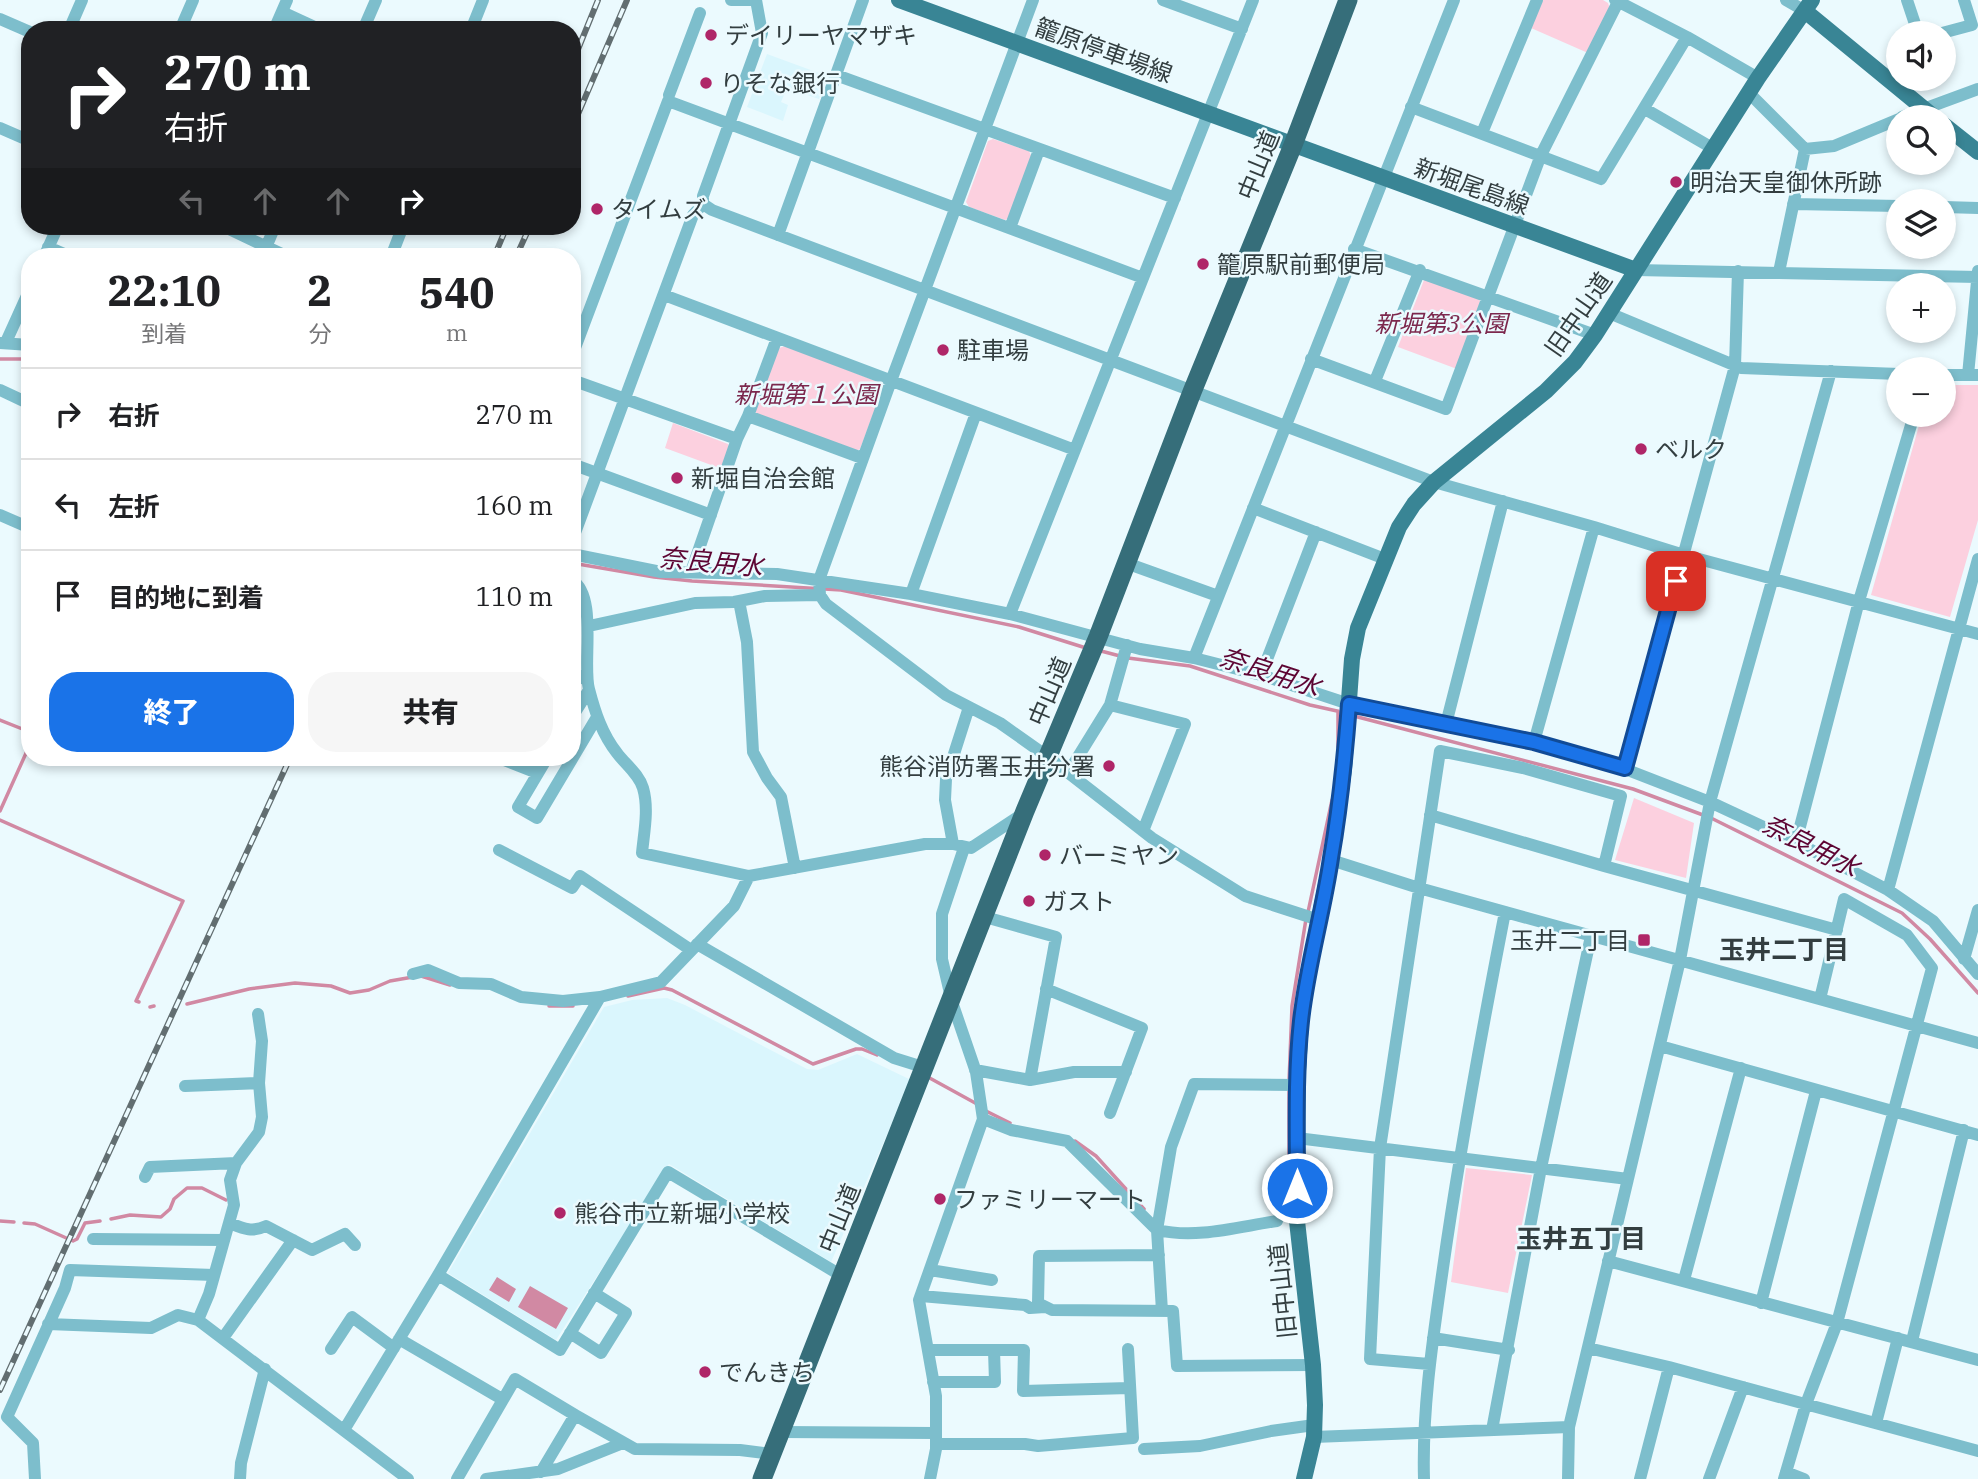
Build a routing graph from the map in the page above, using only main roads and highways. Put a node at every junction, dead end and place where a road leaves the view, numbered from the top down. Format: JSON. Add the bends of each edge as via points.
{"nodes":[{"id":1,"x":899,"y":0,"type":"edge"},
{"id":2,"x":1348,"y":0,"type":"edge"},
{"id":3,"x":1808,"y":5,"type":"edge"},
{"id":4,"x":1920,"y":105,"type":"edge"},
{"id":5,"x":1956,"y":135,"type":"edge"},
{"id":6,"x":1293,"y":145,"type":"junction"},
{"id":7,"x":1978,"y":152,"type":"edge"},
{"id":8,"x":1636,"y":270,"type":"junction"},
{"id":9,"x":762,"y":1479,"type":"edge"},
{"id":10,"x":1304,"y":1479,"type":"edge"}],
"edges":[{"from":1,"to":6,"type":"main road","name":"籠原停車場線"},
{"from":2,"to":6,"type":"highway","name":"中山道"},
{"from":3,"to":4,"type":"main road"},
{"from":3,"to":8,"type":"main road","name":"旧中山道"},
{"from":5,"to":7,"type":"main road"},
{"from":6,"to":8,"type":"main road","name":"新堀尾島線"},
{"from":6,"to":9,"type":"highway","name":"中山道"},
{"from":8,"to":10,"type":"main road","name":"旧中山道","via":[[1575,362],[1414,504],[1399,527],[1358,628],[1331,860],[1301,1022],[1297,1085],[1296,1212],[1313,1365],[1314,1431]]}]}
